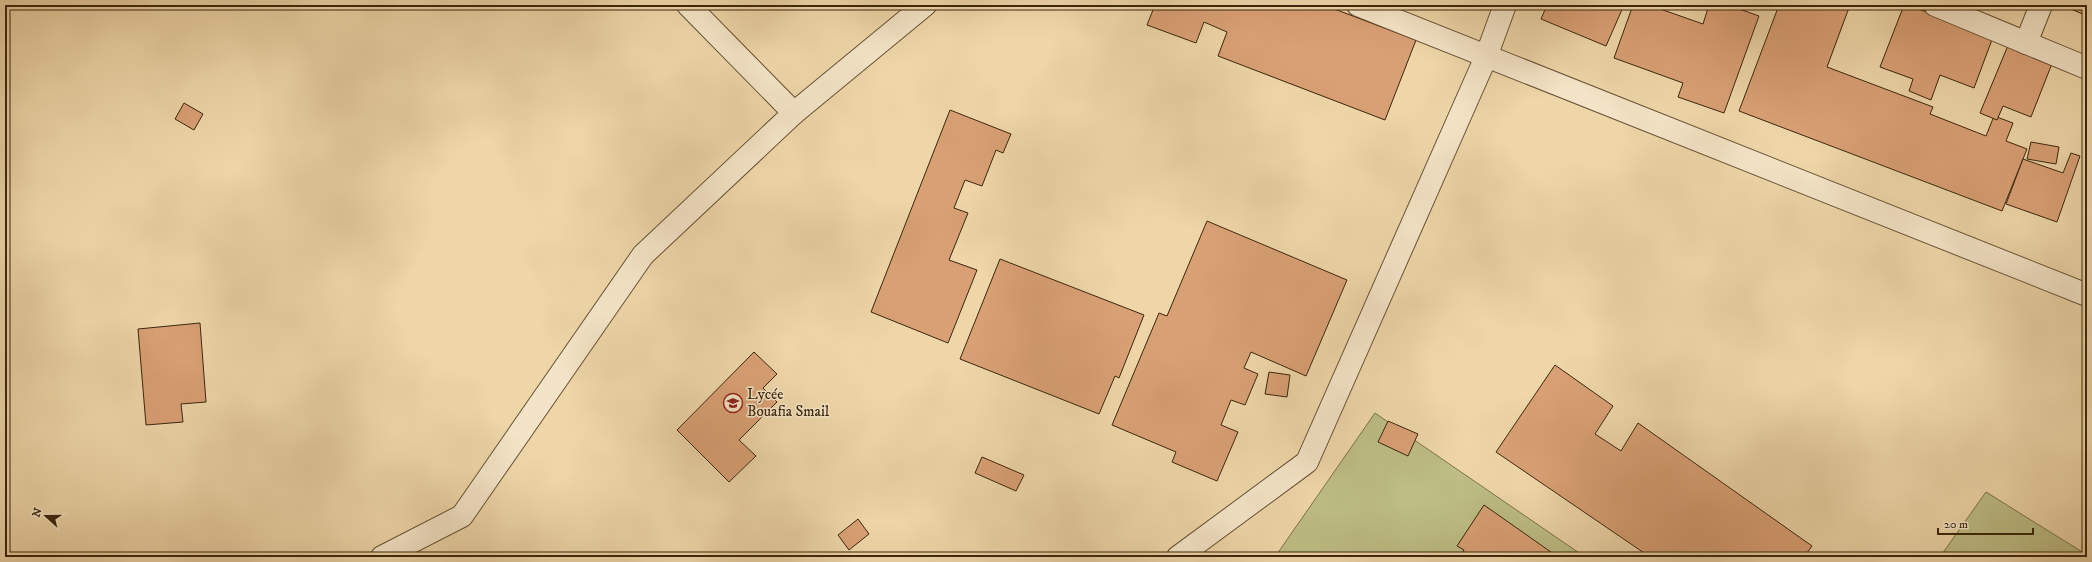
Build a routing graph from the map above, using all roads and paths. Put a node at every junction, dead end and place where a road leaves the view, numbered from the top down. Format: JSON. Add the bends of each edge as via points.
{"nodes":[{"id":1,"x":688,"y":5,"type":"edge"},
{"id":2,"x":925,"y":5,"type":"edge"},
{"id":3,"x":1358,"y":5,"type":"edge"},
{"id":4,"x":1505,"y":5,"type":"edge"},
{"id":5,"x":1935,"y":5,"type":"edge"},
{"id":6,"x":2041,"y":5,"type":"edge"},
{"id":7,"x":2026,"y":43,"type":"junction"},
{"id":8,"x":1486,"y":57,"type":"junction"},
{"id":9,"x":2087,"y":68,"type":"edge"},
{"id":10,"x":794,"y":113,"type":"junction"},
{"id":11,"x":2087,"y":295,"type":"edge"},
{"id":12,"x":382,"y":557,"type":"edge"},
{"id":13,"x":1178,"y":557,"type":"edge"}],
"edges":[{"from":1,"to":10,"type":"street"},
{"from":2,"to":10,"type":"street"},
{"from":3,"to":8,"type":"street"},
{"from":4,"to":8,"type":"street"},
{"from":5,"to":7,"type":"street"},
{"from":6,"to":7,"type":"street"},
{"from":7,"to":9,"type":"street"},
{"from":8,"to":11,"type":"street"},
{"from":8,"to":13,"type":"street","via":[[1307,462]]},
{"from":10,"to":12,"type":"street","via":[[643,255],[462,516]]}]}
